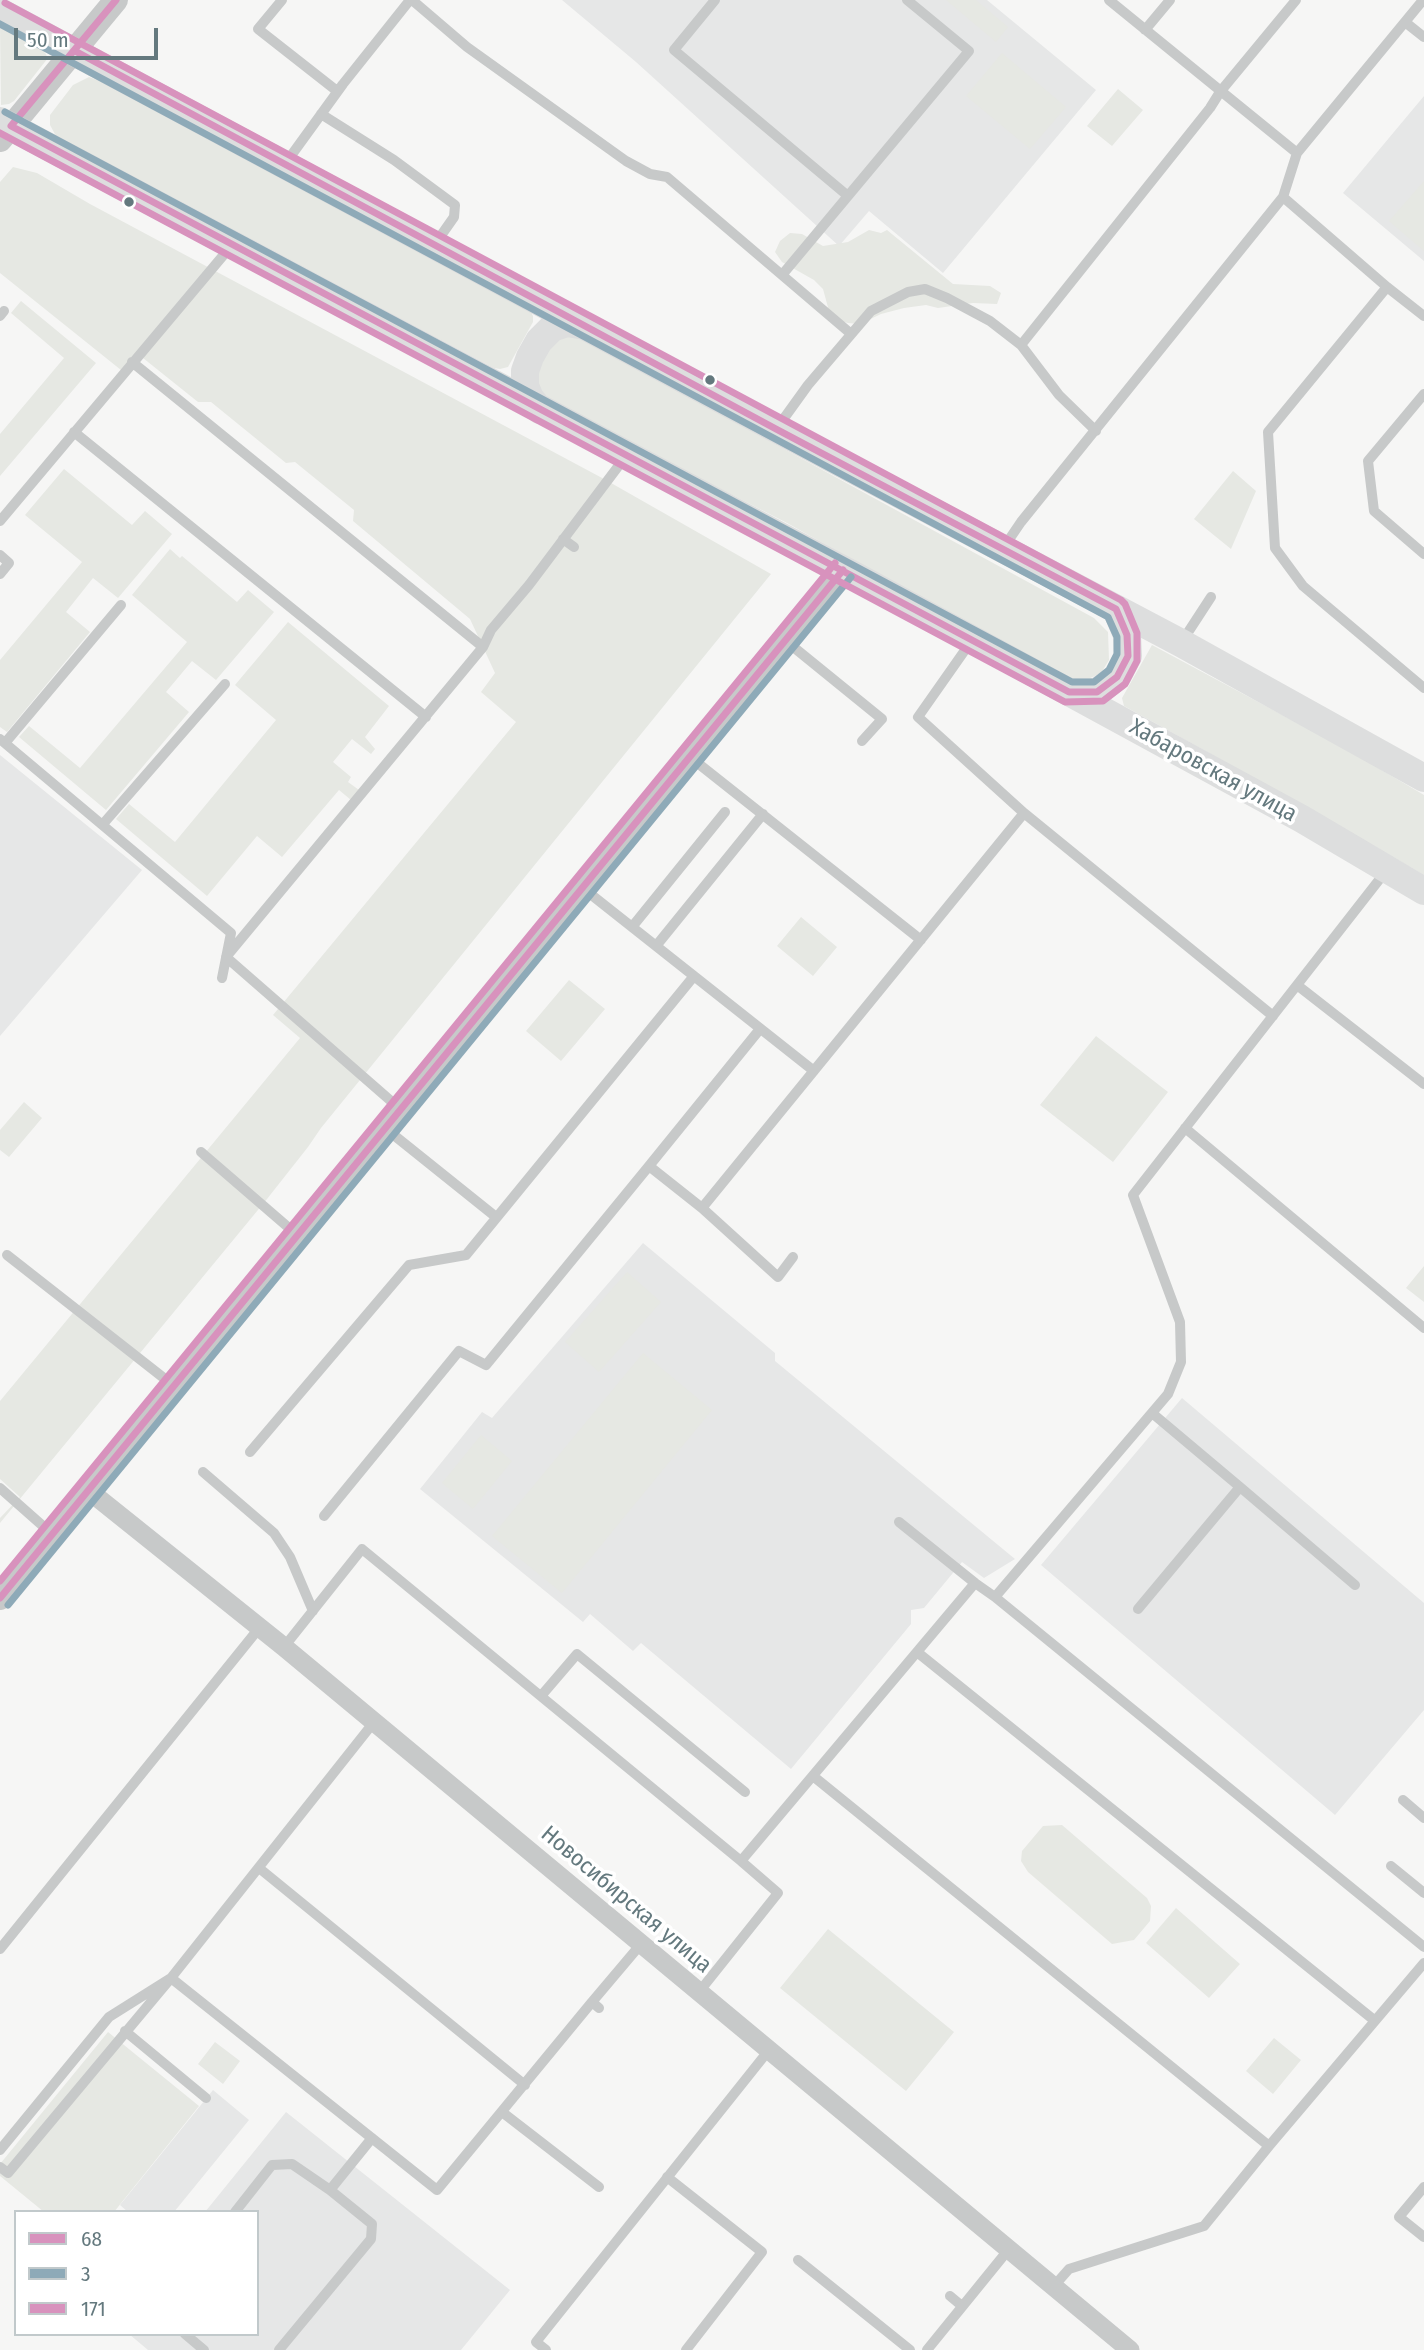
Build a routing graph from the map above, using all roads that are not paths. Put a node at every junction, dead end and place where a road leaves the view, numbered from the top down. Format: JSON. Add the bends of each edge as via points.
{"nodes":[{"id":1,"x":117,"y":0,"type":"edge"},
{"id":2,"x":282,"y":0,"type":"edge"},
{"id":3,"x":411,"y":0,"type":"edge"},
{"id":4,"x":715,"y":0,"type":"edge"},
{"id":5,"x":907,"y":0,"type":"edge"},
{"id":6,"x":1109,"y":0,"type":"edge"},
{"id":7,"x":1170,"y":0,"type":"edge"},
{"id":8,"x":1296,"y":0,"type":"edge"},
{"id":9,"x":1423,"y":0,"type":"edge"},
{"id":10,"x":0,"y":12,"type":"edge"},
{"id":11,"x":1405,"y":22,"type":"junction"},
{"id":12,"x":1145,"y":30,"type":"junction"},
{"id":13,"x":1424,"y":37,"type":"edge"},
{"id":14,"x":75,"y":51,"type":"junction"},
{"id":15,"x":337,"y":91,"type":"junction"},
{"id":16,"x":1220,"y":92,"type":"junction"},
{"id":17,"x":321,"y":114,"type":"junction"},
{"id":18,"x":4,"y":129,"type":"edge"},
{"id":19,"x":1297,"y":153,"type":"junction"},
{"id":20,"x":285,"y":164,"type":"junction"},
{"id":21,"x":848,"y":196,"type":"junction"},
{"id":22,"x":1283,"y":197,"type":"junction"},
{"id":23,"x":233,"y":245,"type":"junction"},
{"id":24,"x":435,"y":245,"type":"junction"},
{"id":25,"x":782,"y":275,"type":"junction"},
{"id":26,"x":1387,"y":287,"type":"junction"},
{"id":27,"x":1424,"y":316,"type":"edge"},
{"id":28,"x":585,"y":326,"type":"junction"},
{"id":29,"x":850,"y":333,"type":"junction"},
{"id":30,"x":1021,"y":345,"type":"junction"},
{"id":31,"x":132,"y":362,"type":"junction"},
{"id":32,"x":1424,"y":394,"type":"edge"},
{"id":33,"x":540,"y":410,"type":"junction"},
{"id":34,"x":776,"y":429,"type":"junction"},
{"id":35,"x":1096,"y":431,"type":"junction"},
{"id":36,"x":74,"y":432,"type":"junction"},
{"id":37,"x":626,"y":456,"type":"junction"},
{"id":38,"x":0,"y":521,"type":"edge"},
{"id":39,"x":563,"y":539,"type":"junction"},
{"id":40,"x":574,"y":547,"type":"dead end"},
{"id":41,"x":1003,"y":550,"type":"junction"},
{"id":42,"x":1424,"y":554,"type":"edge"},
{"id":43,"x":0,"y":555,"type":"edge"},
{"id":44,"x":843,"y":570,"type":"junction"},
{"id":45,"x":0,"y":574,"type":"edge"},
{"id":46,"x":1211,"y":597,"type":"dead end"},
{"id":47,"x":121,"y":605,"type":"dead end"},
{"id":48,"x":1115,"y":609,"type":"junction"},
{"id":49,"x":972,"y":640,"type":"junction"},
{"id":50,"x":785,"y":641,"type":"junction"},
{"id":51,"x":1181,"y":643,"type":"junction"},
{"id":52,"x":483,"y":647,"type":"junction"},
{"id":53,"x":225,"y":684,"type":"dead end"},
{"id":54,"x":1424,"y":688,"type":"edge"},
{"id":55,"x":1069,"y":692,"type":"junction"},
{"id":56,"x":426,"y":717,"type":"junction"},
{"id":57,"x":2,"y":741,"type":"edge"},
{"id":58,"x":862,"y":741,"type":"dead end"},
{"id":59,"x":690,"y":756,"type":"junction"},
{"id":60,"x":1424,"y":778,"type":"edge"},
{"id":61,"x":725,"y":812,"type":"dead end"},
{"id":62,"x":1024,"y":813,"type":"junction"},
{"id":63,"x":763,"y":814,"type":"junction"},
{"id":64,"x":103,"y":824,"type":"junction"},
{"id":65,"x":1388,"y":869,"type":"junction"},
{"id":66,"x":582,"y":888,"type":"junction"},
{"id":67,"x":1424,"y":891,"type":"edge"},
{"id":68,"x":632,"y":927,"type":"junction"},
{"id":69,"x":921,"y":940,"type":"junction"},
{"id":70,"x":656,"y":946,"type":"junction"},
{"id":71,"x":226,"y":957,"type":"junction"},
{"id":72,"x":694,"y":976,"type":"junction"},
{"id":73,"x":222,"y":978,"type":"dead end"},
{"id":74,"x":1297,"y":985,"type":"junction"},
{"id":75,"x":1273,"y":1016,"type":"junction"},
{"id":76,"x":760,"y":1029,"type":"junction"},
{"id":77,"x":814,"y":1071,"type":"junction"},
{"id":78,"x":1424,"y":1084,"type":"edge"},
{"id":79,"x":393,"y":1119,"type":"junction"},
{"id":80,"x":1185,"y":1128,"type":"junction"},
{"id":81,"x":201,"y":1152,"type":"dead end"},
{"id":82,"x":649,"y":1166,"type":"junction"},
{"id":83,"x":702,"y":1208,"type":"junction"},
{"id":84,"x":496,"y":1217,"type":"junction"},
{"id":85,"x":298,"y":1235,"type":"junction"},
{"id":86,"x":8,"y":1255,"type":"dead end"},
{"id":87,"x":793,"y":1257,"type":"dead end"},
{"id":88,"x":1424,"y":1328,"type":"edge"},
{"id":89,"x":174,"y":1386,"type":"junction"},
{"id":90,"x":1152,"y":1413,"type":"junction"},
{"id":91,"x":250,"y":1452,"type":"dead end"},
{"id":92,"x":1105,"y":1469,"type":"junction"},
{"id":93,"x":203,"y":1472,"type":"dead end"},
{"id":94,"x":1115,"y":1477,"type":"dead end"},
{"id":95,"x":1240,"y":1487,"type":"junction"},
{"id":96,"x":0,"y":1488,"type":"edge"},
{"id":97,"x":88,"y":1490,"type":"junction"},
{"id":98,"x":324,"y":1516,"type":"dead end"},
{"id":99,"x":900,"y":1522,"type":"dead end"},
{"id":100,"x":52,"y":1534,"type":"junction"},
{"id":101,"x":975,"y":1583,"type":"junction"},
{"id":102,"x":1355,"y":1585,"type":"dead end"},
{"id":103,"x":995,"y":1597,"type":"junction"},
{"id":104,"x":0,"y":1598,"type":"edge"},
{"id":105,"x":1139,"y":1609,"type":"dead end"},
{"id":106,"x":313,"y":1611,"type":"junction"},
{"id":107,"x":260,"y":1627,"type":"junction"},
{"id":108,"x":284,"y":1647,"type":"junction"},
{"id":109,"x":917,"y":1652,"type":"junction"},
{"id":110,"x":541,"y":1696,"type":"junction"},
{"id":111,"x":374,"y":1722,"type":"junction"},
{"id":112,"x":813,"y":1776,"type":"junction"},
{"id":113,"x":745,"y":1792,"type":"dead end"},
{"id":114,"x":1403,"y":1800,"type":"dead end"},
{"id":115,"x":1424,"y":1818,"type":"edge"},
{"id":116,"x":741,"y":1861,"type":"junction"},
{"id":117,"x":1391,"y":1866,"type":"dead end"},
{"id":118,"x":258,"y":1868,"type":"junction"},
{"id":119,"x":1424,"y":1893,"type":"edge"},
{"id":120,"x":641,"y":1944,"type":"junction"},
{"id":121,"x":1424,"y":1947,"type":"edge"},
{"id":122,"x":0,"y":1950,"type":"edge"},
{"id":123,"x":1424,"y":1963,"type":"edge"},
{"id":124,"x":171,"y":1978,"type":"junction"},
{"id":125,"x":699,"y":1992,"type":"junction"},
{"id":126,"x":1374,"y":2020,"type":"junction"},
{"id":127,"x":125,"y":2031,"type":"junction"},
{"id":128,"x":769,"y":2050,"type":"junction"},
{"id":129,"x":525,"y":2085,"type":"junction"},
{"id":130,"x":206,"y":2098,"type":"dead end"},
{"id":131,"x":502,"y":2112,"type":"junction"},
{"id":132,"x":372,"y":2138,"type":"junction"},
{"id":133,"x":1269,"y":2146,"type":"junction"},
{"id":134,"x":0,"y":2150,"type":"edge"},
{"id":135,"x":0,"y":2167,"type":"edge"},
{"id":136,"x":667,"y":2177,"type":"junction"},
{"id":137,"x":599,"y":2187,"type":"dead end"},
{"id":138,"x":1424,"y":2187,"type":"edge"},
{"id":139,"x":330,"y":2190,"type":"junction"},
{"id":140,"x":237,"y":2210,"type":"edge"},
{"id":141,"x":1424,"y":2237,"type":"edge"},
{"id":142,"x":1009,"y":2249,"type":"junction"},
{"id":143,"x":798,"y":2260,"type":"dead end"},
{"id":144,"x":1054,"y":2286,"type":"junction"},
{"id":145,"x":950,"y":2296,"type":"dead end"},
{"id":146,"x":962,"y":2306,"type":"junction"},
{"id":147,"x":187,"y":2336,"type":"edge"},
{"id":148,"x":204,"y":2350,"type":"edge"},
{"id":149,"x":279,"y":2350,"type":"edge"},
{"id":150,"x":546,"y":2350,"type":"edge"},
{"id":151,"x":685,"y":2350,"type":"edge"},
{"id":152,"x":910,"y":2350,"type":"edge"},
{"id":153,"x":927,"y":2350,"type":"edge"},
{"id":154,"x":1130,"y":2350,"type":"edge"}],
"edges":[{"from":1,"to":14,"type":"street"},
{"from":2,"to":15,"type":"lane","via":[[258,29]]},
{"from":3,"to":15,"type":"lane"},
{"from":3,"to":25,"type":"lane","via":[[467,47],[626,161],[667,177]]},
{"from":4,"to":21,"type":"lane","via":[[674,50]]},
{"from":5,"to":21,"type":"lane","via":[[969,51]]},
{"from":6,"to":12,"type":"lane"},
{"from":7,"to":12,"type":"lane"},
{"from":8,"to":16,"type":"lane"},
{"from":9,"to":11,"type":"lane"},
{"from":10,"to":14,"type":"main road"},
{"from":11,"to":13,"type":"lane"},
{"from":11,"to":19,"type":"lane"},
{"from":12,"to":16,"type":"lane"},
{"from":14,"to":18,"type":"street"},
{"from":14,"to":20,"type":"main road"},
{"from":15,"to":17,"type":"lane"},
{"from":16,"to":19,"type":"lane"},
{"from":16,"to":30,"type":"lane"},
{"from":17,"to":20,"type":"lane"},
{"from":17,"to":24,"type":"lane","via":[[454,205],[454,217]]},
{"from":18,"to":23,"type":"main road","name":"Хабаровская улица"},
{"from":19,"to":22,"type":"lane"},
{"from":20,"to":24,"type":"main road"},
{"from":21,"to":25,"type":"lane"},
{"from":22,"to":26,"type":"lane"},
{"from":22,"to":35,"type":"lane"},
{"from":23,"to":31,"type":"lane"},
{"from":23,"to":33,"type":"main road","name":"Хабаровская улица"},
{"from":24,"to":28,"type":"main road"},
{"from":25,"to":29,"type":"lane"},
{"from":26,"to":27,"type":"lane"},
{"from":26,"to":54,"type":"lane","via":[[1268,432],[1275,548],[1303,586]]},
{"from":28,"to":33,"type":"main road","via":[[567,323],[552,328],[530,357],[525,386]]},
{"from":28,"to":34,"type":"main road"},
{"from":29,"to":30,"type":"lane","via":[[871,311],[908,292],[925,289],[990,321]]},
{"from":29,"to":34,"type":"lane"},
{"from":30,"to":35,"type":"lane","via":[[1059,395]]},
{"from":31,"to":36,"type":"lane"},
{"from":31,"to":52,"type":"lane"},
{"from":32,"to":42,"type":"lane","via":[[1368,461],[1374,511]]},
{"from":33,"to":37,"type":"main road","name":"Хабаровская улица"},
{"from":34,"to":41,"type":"main road"},
{"from":35,"to":41,"type":"lane"},
{"from":36,"to":38,"type":"lane"},
{"from":36,"to":56,"type":"lane"},
{"from":37,"to":39,"type":"lane"},
{"from":37,"to":44,"type":"main road","name":"Хабаровская улица"},
{"from":39,"to":40,"type":"lane"},
{"from":39,"to":52,"type":"lane","via":[[491,630]]},
{"from":41,"to":48,"type":"main road"},
{"from":43,"to":45,"type":"lane","via":[[9,563]]},
{"from":44,"to":49,"type":"main road","name":"Хабаровская улица"},
{"from":44,"to":50,"type":"street"},
{"from":46,"to":51,"type":"lane"},
{"from":47,"to":57,"type":"lane"},
{"from":48,"to":51,"type":"main road"},
{"from":48,"to":55,"type":"main road","via":[[1127,635],[1128,656],[1117,677],[1097,692]]},
{"from":49,"to":55,"type":"main road","name":"Хабаровская улица"},
{"from":49,"to":62,"type":"lane","via":[[918,717]]},
{"from":50,"to":58,"type":"lane","via":[[882,719]]},
{"from":50,"to":59,"type":"street"},
{"from":51,"to":60,"type":"main road"},
{"from":52,"to":56,"type":"lane"},
{"from":53,"to":64,"type":"lane"},
{"from":55,"to":65,"type":"main road","name":"Хабаровская улица"},
{"from":56,"to":71,"type":"lane"},
{"from":57,"to":64,"type":"lane"},
{"from":59,"to":63,"type":"lane"},
{"from":59,"to":66,"type":"street"},
{"from":61,"to":68,"type":"lane"},
{"from":62,"to":69,"type":"lane"},
{"from":62,"to":75,"type":"lane"},
{"from":63,"to":69,"type":"lane"},
{"from":63,"to":70,"type":"lane"},
{"from":64,"to":71,"type":"lane","via":[[231,933]]},
{"from":65,"to":67,"type":"main road","name":"Хабаровская улица"},
{"from":65,"to":74,"type":"lane"},
{"from":66,"to":68,"type":"lane"},
{"from":66,"to":79,"type":"street"},
{"from":68,"to":70,"type":"lane"},
{"from":69,"to":77,"type":"lane"},
{"from":70,"to":72,"type":"lane"},
{"from":71,"to":73,"type":"lane"},
{"from":71,"to":79,"type":"lane"},
{"from":72,"to":76,"type":"lane"},
{"from":72,"to":84,"type":"lane"},
{"from":74,"to":75,"type":"lane"},
{"from":74,"to":78,"type":"lane"},
{"from":75,"to":80,"type":"lane"},
{"from":76,"to":77,"type":"lane"},
{"from":76,"to":82,"type":"lane"},
{"from":77,"to":83,"type":"lane"},
{"from":79,"to":84,"type":"lane"},
{"from":79,"to":85,"type":"street"},
{"from":80,"to":88,"type":"lane"},
{"from":80,"to":90,"type":"lane","via":[[1133,1195],[1180,1322],[1181,1362],[1168,1394]]},
{"from":81,"to":85,"type":"lane"},
{"from":82,"to":83,"type":"lane"},
{"from":82,"to":98,"type":"lane","via":[[486,1365],[459,1352]]},
{"from":83,"to":87,"type":"lane","via":[[778,1277]]},
{"from":84,"to":91,"type":"lane","via":[[466,1255],[409,1265]]},
{"from":85,"to":89,"type":"street"},
{"from":86,"to":89,"type":"lane"},
{"from":89,"to":97,"type":"street"},
{"from":90,"to":92,"type":"lane"},
{"from":90,"to":95,"type":"lane"},
{"from":92,"to":94,"type":"lane"},
{"from":92,"to":103,"type":"lane"},
{"from":93,"to":106,"type":"lane","via":[[274,1533],[290,1557]]},
{"from":95,"to":102,"type":"lane"},
{"from":95,"to":105,"type":"lane"},
{"from":96,"to":100,"type":"lane"},
{"from":97,"to":100,"type":"street"},
{"from":97,"to":107,"type":"street","name":"Новосибирская улица"},
{"from":99,"to":101,"type":"lane"},
{"from":100,"to":104,"type":"street"},
{"from":101,"to":103,"type":"lane"},
{"from":101,"to":109,"type":"lane"},
{"from":103,"to":121,"type":"lane"},
{"from":106,"to":108,"type":"lane"},
{"from":106,"to":110,"type":"lane","via":[[362,1549]]},
{"from":107,"to":108,"type":"street","name":"Новосибирская улица"},
{"from":107,"to":122,"type":"lane"},
{"from":108,"to":111,"type":"street","name":"Новосибирская улица"},
{"from":109,"to":112,"type":"lane"},
{"from":109,"to":126,"type":"lane"},
{"from":110,"to":113,"type":"lane","via":[[577,1654]]},
{"from":110,"to":116,"type":"lane"},
{"from":111,"to":118,"type":"lane"},
{"from":111,"to":120,"type":"street","name":"Новосибирская улица"},
{"from":112,"to":116,"type":"lane"},
{"from":112,"to":133,"type":"lane"},
{"from":114,"to":115,"type":"lane"},
{"from":116,"to":125,"type":"lane","via":[[778,1893]]},
{"from":117,"to":119,"type":"lane"},
{"from":118,"to":124,"type":"lane"},
{"from":118,"to":129,"type":"lane"},
{"from":120,"to":125,"type":"street","name":"Новосибирская улица"},
{"from":120,"to":129,"type":"lane","via":[[596,2005]]},
{"from":123,"to":126,"type":"lane"},
{"from":124,"to":127,"type":"lane"},
{"from":124,"to":132,"type":"lane"},
{"from":124,"to":134,"type":"lane","via":[[109,2017]]},
{"from":125,"to":128,"type":"street","name":"Новосибирская улица"},
{"from":126,"to":133,"type":"lane"},
{"from":127,"to":130,"type":"lane"},
{"from":127,"to":135,"type":"lane","via":[[8,2173]]},
{"from":128,"to":136,"type":"lane"},
{"from":128,"to":142,"type":"street","name":"Новосибирская улица"},
{"from":129,"to":131,"type":"lane"},
{"from":131,"to":132,"type":"lane","via":[[437,2190]]},
{"from":131,"to":137,"type":"lane"},
{"from":132,"to":139,"type":"lane"},
{"from":133,"to":144,"type":"lane","via":[[1204,2226],[1069,2269]]},
{"from":136,"to":150,"type":"lane","via":[[536,2342]]},
{"from":136,"to":151,"type":"lane","via":[[762,2252]]},
{"from":138,"to":141,"type":"lane","via":[[1399,2217]]},
{"from":139,"to":140,"type":"lane","via":[[292,2164],[272,2165]]},
{"from":139,"to":149,"type":"lane","via":[[372,2224],[370,2239]]},
{"from":142,"to":144,"type":"street","name":"Новосибирская улица"},
{"from":142,"to":146,"type":"lane"},
{"from":143,"to":152,"type":"lane"},
{"from":144,"to":154,"type":"street","name":"Новосибирская улица"},
{"from":145,"to":146,"type":"lane"},
{"from":146,"to":153,"type":"lane"},
{"from":147,"to":148,"type":"lane"}]}
